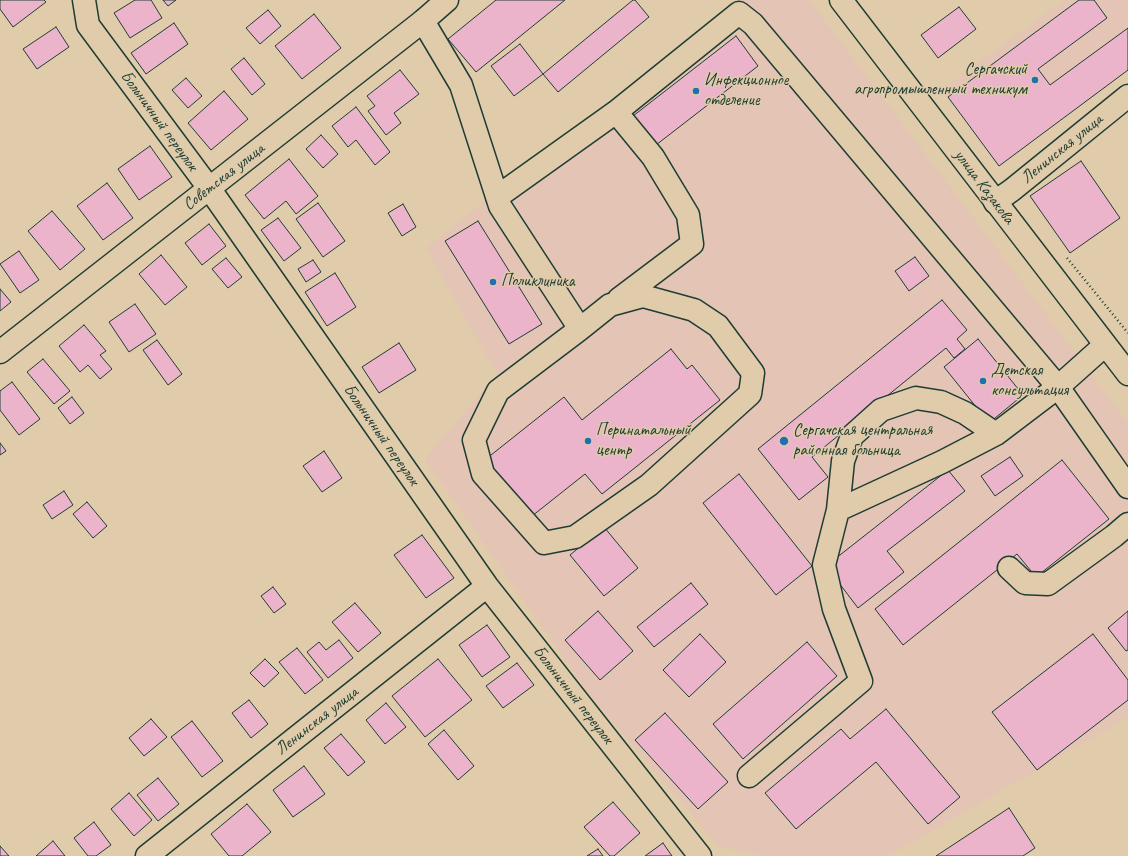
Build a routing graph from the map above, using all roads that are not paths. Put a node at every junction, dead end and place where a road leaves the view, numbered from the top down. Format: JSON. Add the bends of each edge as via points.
{"nodes":[{"id":1,"x":84,"y":0,"type":"edge"},
{"id":2,"x":447,"y":0,"type":"edge"},
{"id":3,"x":841,"y":0,"type":"edge"},
{"id":4,"x":423,"y":21,"type":"junction"},
{"id":5,"x":1128,"y":96,"type":"edge"},
{"id":6,"x":616,"y":112,"type":"junction"},
{"id":7,"x":209,"y":188,"type":"junction"},
{"id":8,"x":496,"y":197,"type":"junction"},
{"id":9,"x":995,"y":202,"type":"junction"},
{"id":10,"x":610,"y":306,"type":"junction"},
{"id":11,"x":580,"y":329,"type":"junction"},
{"id":12,"x":1105,"y":345,"type":"junction"},
{"id":13,"x":0,"y":352,"type":"edge"},
{"id":14,"x":1128,"y":374,"type":"edge"},
{"id":15,"x":1058,"y":387,"type":"junction"},
{"id":16,"x":996,"y":434,"type":"junction"},
{"id":17,"x":1128,"y":487,"type":"edge"},
{"id":18,"x":838,"y":510,"type":"junction"},
{"id":19,"x":1128,"y":524,"type":"edge"},
{"id":20,"x":1009,"y":568,"type":"dead end"},
{"id":21,"x":487,"y":586,"type":"junction"},
{"id":22,"x":749,"y":776,"type":"dead end"},
{"id":23,"x":147,"y":856,"type":"edge"},
{"id":24,"x":700,"y":856,"type":"edge"}],
"edges":[{"from":1,"to":7,"type":"street","name":"Больничный переулок","via":[[88,25]]},
{"from":2,"to":4,"type":"street","name":"Советская улица"},
{"from":3,"to":9,"type":"street","name":"улица Казакова"},
{"from":4,"to":7,"type":"street","name":"Советская улица"},
{"from":4,"to":8,"type":"street","via":[[461,85]]},
{"from":5,"to":9,"type":"street","name":"Ленинская улица"},
{"from":6,"to":8,"type":"street"},
{"from":6,"to":10,"type":"street","via":[[653,157],[688,215],[692,244]]},
{"from":6,"to":15,"type":"street","via":[[739,13],[753,24]]},
{"from":7,"to":13,"type":"street","name":"Советская улица"},
{"from":7,"to":21,"type":"street","name":"Больничный переулок"},
{"from":8,"to":11,"type":"street"},
{"from":9,"to":12,"type":"street","name":"улица Казакова"},
{"from":10,"to":11,"type":"street"},
{"from":10,"to":11,"type":"street","via":[[643,296],[694,310],[718,326],[752,373],[750,394],[649,485],[575,537],[544,543],[483,474],[474,440],[498,391]]},
{"from":12,"to":14,"type":"street","name":"улица Казакова"},
{"from":12,"to":15,"type":"street"},
{"from":15,"to":16,"type":"street"},
{"from":15,"to":17,"type":"street"},
{"from":16,"to":18,"type":"street"},
{"from":16,"to":18,"type":"street","via":[[941,402],[916,398],[881,410],[852,436],[843,461]]},
{"from":18,"to":22,"type":"street","via":[[824,565],[834,609],[861,681]]},
{"from":19,"to":20,"type":"street","via":[[1048,584],[1025,583]]},
{"from":21,"to":23,"type":"street","name":"Ленинская улица"},
{"from":21,"to":24,"type":"street","name":"Больничный переулок"}]}
